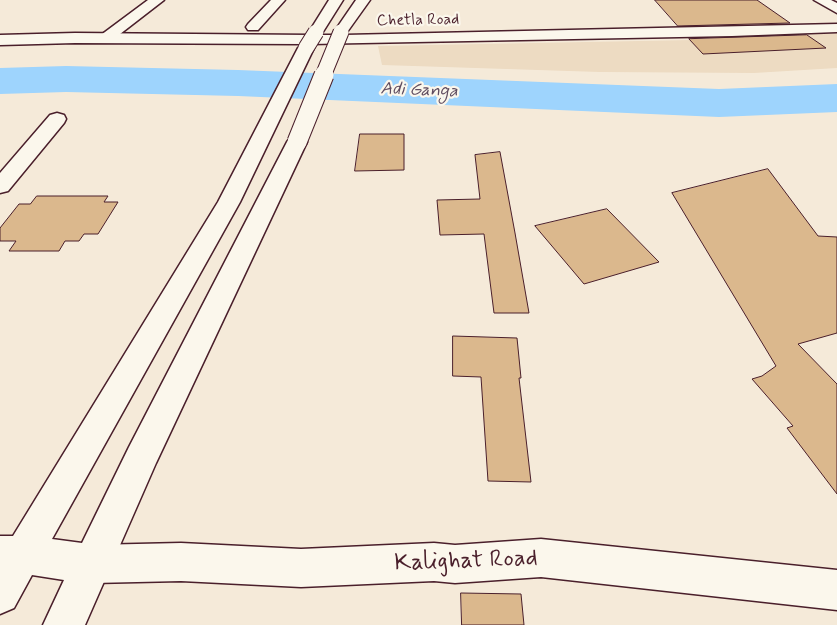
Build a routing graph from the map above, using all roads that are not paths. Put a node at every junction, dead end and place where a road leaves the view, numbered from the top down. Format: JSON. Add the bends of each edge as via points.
{"nodes":[{"id":1,"x":157,"y":0,"type":"edge"},
{"id":2,"x":278,"y":0,"type":"edge"},
{"id":3,"x":336,"y":0,"type":"edge"},
{"id":4,"x":363,"y":0,"type":"edge"},
{"id":5,"x":820,"y":0,"type":"edge"},
{"id":6,"x":837,"y":9,"type":"edge"},
{"id":7,"x":253,"y":27,"type":"dead end"},
{"id":8,"x":837,"y":28,"type":"edge"},
{"id":9,"x":106,"y":38,"type":"junction"},
{"id":10,"x":0,"y":40,"type":"edge"},
{"id":11,"x":57,"y":119,"type":"dead end"},
{"id":12,"x":0,"y":186,"type":"edge"},
{"id":13,"x":11,"y":555,"type":"edge"},
{"id":14,"x":93,"y":564,"type":"junction"},
{"id":15,"x":837,"y":590,"type":"edge"},
{"id":16,"x":0,"y":594,"type":"edge"},
{"id":17,"x":64,"y":625,"type":"edge"}],
"edges":[{"from":1,"to":9,"type":"main road"},
{"from":2,"to":7,"type":"main road"},
{"from":3,"to":13,"type":"main road","bridge":true,"via":[[306,48],[228,202]]},
{"from":4,"to":14,"type":"main road","bridge":true,"via":[[341,32],[297,142]]},
{"from":5,"to":6,"type":"main road"},
{"from":8,"to":9,"type":"main road","name":"Chetla Road","via":[[360,40]]},
{"from":9,"to":10,"type":"main road","name":"Chetla Road"},
{"from":11,"to":12,"type":"main road"},
{"from":13,"to":14,"type":"main road","name":"Kalighat Road"},
{"from":13,"to":16,"type":"main road"},
{"from":14,"to":15,"type":"main road","name":"Kalighat Road","via":[[181,562],[301,568],[541,558]]},
{"from":14,"to":17,"type":"main road"}]}
